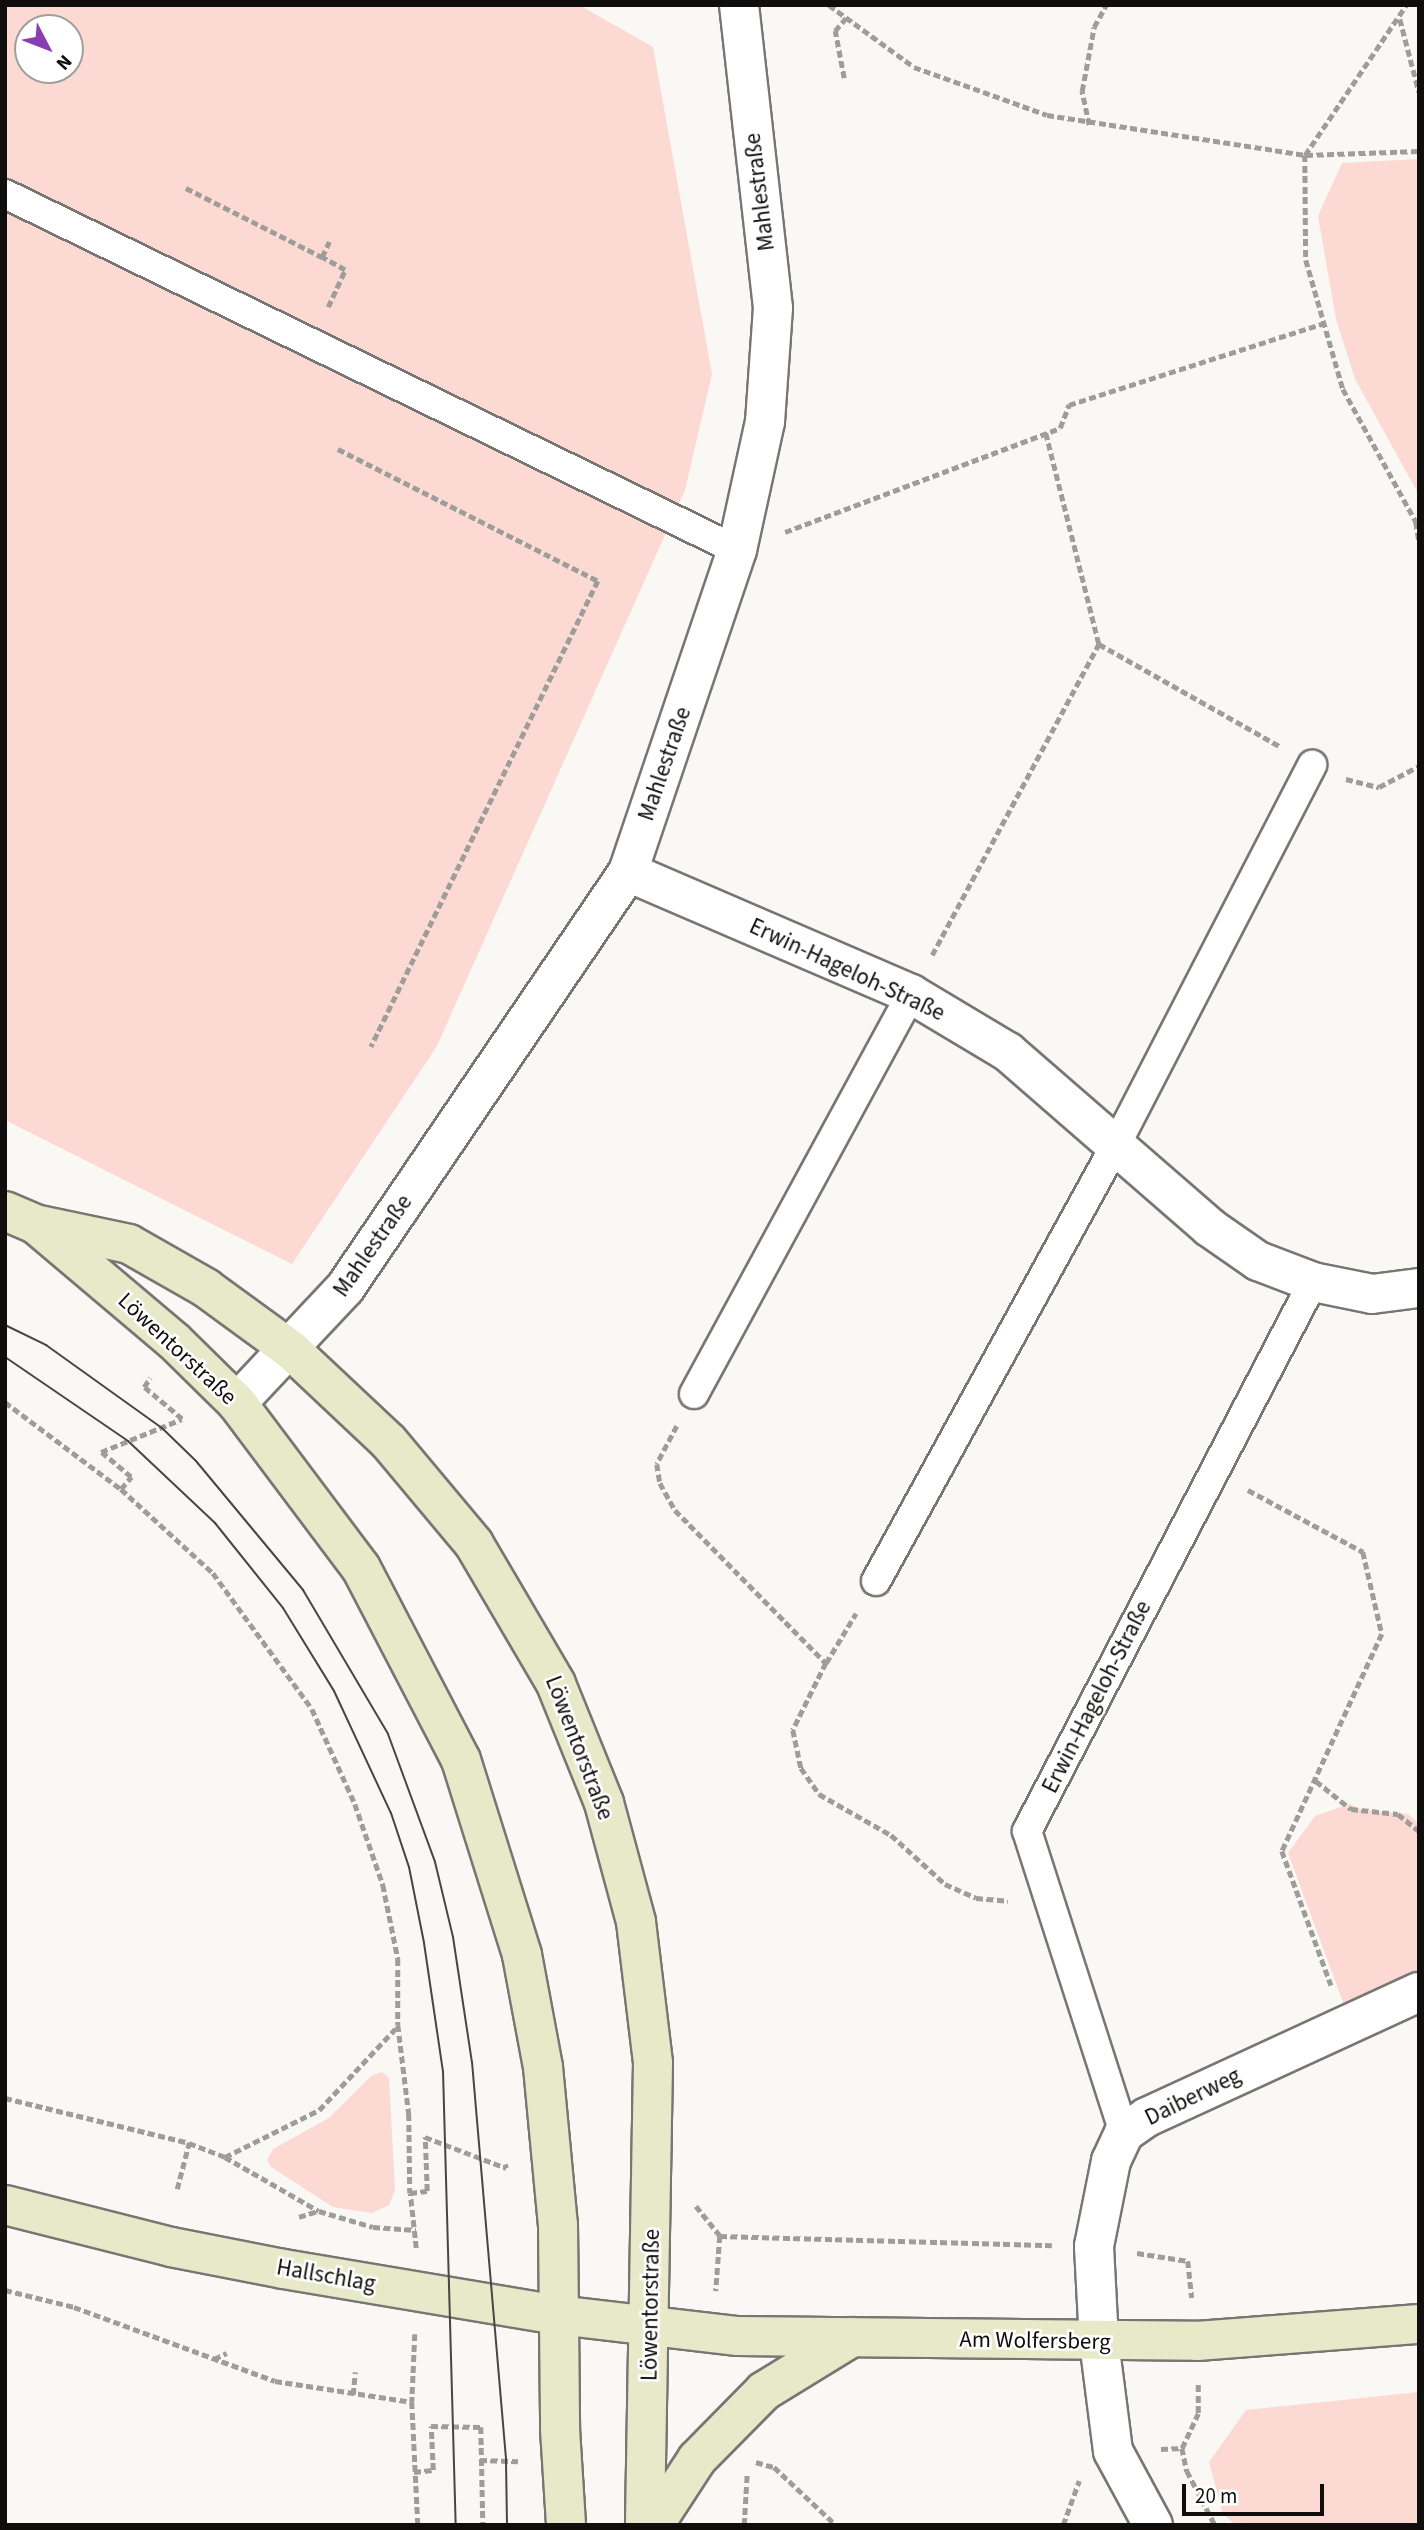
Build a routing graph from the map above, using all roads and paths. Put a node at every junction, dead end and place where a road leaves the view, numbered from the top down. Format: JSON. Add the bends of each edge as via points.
{"nodes":[{"id":1,"x":739,"y":5,"type":"edge"},
{"id":2,"x":829,"y":5,"type":"edge"},
{"id":3,"x":1106,"y":5,"type":"edge"},
{"id":4,"x":1406,"y":5,"type":"edge"},
{"id":5,"x":846,"y":18,"type":"junction"},
{"id":6,"x":1400,"y":19,"type":"junction"},
{"id":7,"x":844,"y":78,"type":"dead end"},
{"id":8,"x":1419,"y":92,"type":"edge"},
{"id":9,"x":1089,"y":125,"type":"junction"},
{"id":10,"x":1419,"y":151,"type":"edge"},
{"id":11,"x":1305,"y":155,"type":"junction"},
{"id":12,"x":186,"y":188,"type":"dead end"},
{"id":13,"x":5,"y":194,"type":"edge"},
{"id":14,"x":329,"y":242,"type":"dead end"},
{"id":15,"x":322,"y":257,"type":"junction"},
{"id":16,"x":336,"y":292,"type":"dead end"},
{"id":17,"x":1325,"y":323,"type":"junction"},
{"id":18,"x":1046,"y":433,"type":"junction"},
{"id":19,"x":338,"y":449,"type":"dead end"},
{"id":20,"x":1418,"y":523,"type":"edge"},
{"id":21,"x":1419,"y":540,"type":"edge"},
{"id":22,"x":737,"y":550,"type":"junction"},
{"id":23,"x":1099,"y":644,"type":"junction"},
{"id":24,"x":1312,"y":765,"type":"junction"},
{"id":25,"x":1419,"y":766,"type":"edge"},
{"id":26,"x":628,"y":872,"type":"junction"},
{"id":27,"x":911,"y":994,"type":"junction"},
{"id":28,"x":371,"y":1047,"type":"dead end"},
{"id":29,"x":1116,"y":1145,"type":"junction"},
{"id":30,"x":20,"y":1218,"type":"edge"},
{"id":31,"x":1313,"y":1282,"type":"junction"},
{"id":32,"x":1419,"y":1288,"type":"edge"},
{"id":33,"x":174,"y":1341,"type":"junction"},
{"id":34,"x":291,"y":1350,"type":"junction"},
{"id":35,"x":694,"y":1394,"type":"joint"},
{"id":36,"x":5,"y":1402,"type":"edge"},
{"id":37,"x":237,"y":1403,"type":"junction"},
{"id":38,"x":1213,"y":1472,"type":"junction"},
{"id":39,"x":121,"y":1489,"type":"junction"},
{"id":40,"x":876,"y":1581,"type":"joint"},
{"id":41,"x":825,"y":1663,"type":"junction"},
{"id":42,"x":1316,"y":1781,"type":"junction"},
{"id":43,"x":1419,"y":1831,"type":"edge"},
{"id":44,"x":1048,"y":1892,"type":"junction"},
{"id":45,"x":1419,"y":1992,"type":"edge"},
{"id":46,"x":398,"y":2025,"type":"junction"},
{"id":47,"x":1346,"y":2025,"type":"junction"},
{"id":48,"x":5,"y":2098,"type":"edge"},
{"id":49,"x":1125,"y":2133,"type":"junction"},
{"id":50,"x":189,"y":2143,"type":"junction"},
{"id":51,"x":225,"y":2157,"type":"junction"},
{"id":52,"x":177,"y":2189,"type":"dead end"},
{"id":53,"x":410,"y":2193,"type":"dead end"},
{"id":54,"x":5,"y":2205,"type":"edge"},
{"id":55,"x":319,"y":2211,"type":"junction"},
{"id":56,"x":299,"y":2217,"type":"dead end"},
{"id":57,"x":416,"y":2230,"type":"dead end"},
{"id":58,"x":720,"y":2236,"type":"dead end"},
{"id":59,"x":1094,"y":2246,"type":"junction"},
{"id":60,"x":5,"y":2290,"type":"edge"},
{"id":61,"x":558,"y":2315,"type":"junction"},
{"id":62,"x":1419,"y":2325,"type":"edge"},
{"id":63,"x":651,"y":2328,"type":"junction"},
{"id":64,"x":852,"y":2337,"type":"junction"},
{"id":65,"x":1099,"y":2342,"type":"junction"},
{"id":66,"x":228,"y":2353,"type":"dead end"},
{"id":67,"x":213,"y":2360,"type":"junction"},
{"id":68,"x":355,"y":2372,"type":"dead end"},
{"id":69,"x":353,"y":2395,"type":"junction"},
{"id":70,"x":1182,"y":2448,"type":"dead end"},
{"id":71,"x":746,"y":2458,"type":"dead end"},
{"id":72,"x":746,"y":2468,"type":"dead end"},
{"id":73,"x":414,"y":2472,"type":"junction"},
{"id":74,"x":418,"y":2525,"type":"edge"},
{"id":75,"x":483,"y":2525,"type":"edge"},
{"id":76,"x":566,"y":2525,"type":"edge"},
{"id":77,"x":645,"y":2525,"type":"edge"},
{"id":78,"x":653,"y":2525,"type":"edge"},
{"id":79,"x":744,"y":2525,"type":"edge"},
{"id":80,"x":836,"y":2525,"type":"edge"},
{"id":81,"x":1153,"y":2525,"type":"edge"},
{"id":82,"x":1215,"y":2525,"type":"edge"}],
"edges":[{"from":1,"to":22,"type":"street","name":"Mahlestraße","via":[[773,308],[765,422]]},
{"from":2,"to":5,"type":"path"},
{"from":3,"to":9,"type":"path","via":[[1094,27],[1082,91]]},
{"from":4,"to":6,"type":"path"},
{"from":5,"to":7,"type":"path","via":[[835,31]]},
{"from":5,"to":9,"type":"path","via":[[914,67],[1047,115]]},
{"from":6,"to":8,"type":"path"},
{"from":6,"to":11,"type":"path"},
{"from":9,"to":11,"type":"path"},
{"from":10,"to":11,"type":"path"},
{"from":11,"to":17,"type":"path","via":[[1306,260]]},
{"from":12,"to":15,"type":"path"},
{"from":13,"to":22,"type":"lane"},
{"from":14,"to":15,"type":"path"},
{"from":15,"to":16,"type":"path","via":[[345,270]]},
{"from":17,"to":18,"type":"path","via":[[1069,405],[1060,428]]},
{"from":17,"to":20,"type":"path","via":[[1343,389]]},
{"from":18,"to":22,"type":"path"},
{"from":18,"to":23,"type":"path"},
{"from":19,"to":28,"type":"path","via":[[598,582]]},
{"from":20,"to":21,"type":"path"},
{"from":22,"to":26,"type":"street","name":"Mahlestraße"},
{"from":23,"to":24,"type":"path"},
{"from":23,"to":27,"type":"path"},
{"from":24,"to":25,"type":"path","via":[[1379,788]]},
{"from":24,"to":29,"type":"lane"},
{"from":26,"to":27,"type":"street","name":"Erwin-Hageloh-Straße"},
{"from":26,"to":34,"type":"street","name":"Mahlestraße","via":[[345,1288]]},
{"from":27,"to":29,"type":"street","name":"Erwin-Hageloh-Straße","via":[[1008,1052]]},
{"from":27,"to":35,"type":"lane"},
{"from":29,"to":31,"type":"street","name":"Erwin-Hageloh-Straße","via":[[1209,1227],[1258,1261]]},
{"from":29,"to":40,"type":"lane"},
{"from":30,"to":33,"type":"main road","name":"Löwentorstraße"},
{"from":30,"to":34,"type":"main road","name":"Löwentorstraße","via":[[129,1244],[206,1288]]},
{"from":31,"to":32,"type":"street","name":"Erwin-Hageloh-Straße","via":[[1372,1294]]},
{"from":31,"to":38,"type":"lane","name":"Erwin-Hageloh-Straße"},
{"from":33,"to":37,"type":"main road","name":"Löwentorstraße"},
{"from":33,"to":39,"type":"path","via":[[144,1387],[182,1419],[101,1452],[131,1478]]},
{"from":34,"to":37,"type":"street","name":"Mahlestraße"},
{"from":34,"to":63,"type":"main road","name":"Löwentorstraße","via":[[388,1441],[474,1544],[556,1684],[604,1803],[636,1922],[653,2063]]},
{"from":35,"to":41,"type":"path","via":[[657,1464],[660,1483],[675,1510]]},
{"from":36,"to":39,"type":"path"},
{"from":37,"to":61,"type":"main road","name":"Löwentorstraße","via":[[361,1568],[461,1760],[522,1955],[543,2067],[558,2225]]},
{"from":38,"to":42,"type":"path","via":[[1363,1552],[1382,1634]]},
{"from":38,"to":44,"type":"lane","name":"Erwin-Hageloh-Straße","via":[[1027,1831]]},
{"from":39,"to":46,"type":"path","via":[[213,1573],[312,1709],[355,1804],[383,1885],[398,1959]]},
{"from":40,"to":41,"type":"path"},
{"from":41,"to":44,"type":"path","via":[[793,1730],[801,1768],[819,1794],[891,1835],[944,1884],[976,1898],[1004,1901]]},
{"from":42,"to":43,"type":"path","via":[[1351,1809],[1398,1814]]},
{"from":42,"to":47,"type":"path","via":[[1282,1851]]},
{"from":44,"to":49,"type":"lane","name":"Erwin-Hageloh-Straße"},
{"from":45,"to":47,"type":"street","name":"Daiberweg"},
{"from":46,"to":51,"type":"path","via":[[319,2110]]},
{"from":46,"to":53,"type":"path","via":[[410,2115]]},
{"from":47,"to":49,"type":"street","name":"Daiberweg","via":[[1147,2118]]},
{"from":48,"to":50,"type":"path"},
{"from":49,"to":59,"type":"street","name":"Daiberweg","via":[[1111,2161]]},
{"from":50,"to":51,"type":"path"},
{"from":50,"to":52,"type":"path"},
{"from":51,"to":55,"type":"path"},
{"from":54,"to":61,"type":"main road","name":"Hallschlag","via":[[171,2246]]},
{"from":55,"to":56,"type":"path"},
{"from":55,"to":57,"type":"path","via":[[373,2227]]},
{"from":58,"to":59,"type":"path"},
{"from":59,"to":65,"type":"street","name":"Daiberweg"},
{"from":60,"to":67,"type":"path","via":[[74,2307]]},
{"from":61,"to":63,"type":"main road","name":"Hallschlag"},
{"from":61,"to":76,"type":"main road","name":"Löwentorstraße"},
{"from":62,"to":65,"type":"main road","name":"Am Wolfersberg","via":[[1198,2342]]},
{"from":63,"to":64,"type":"main road","name":"Am Wolfersberg","via":[[738,2336]]},
{"from":63,"to":77,"type":"main road","name":"Löwentorstraße"},
{"from":64,"to":65,"type":"main road","name":"Am Wolfersberg"},
{"from":64,"to":78,"type":"main road","via":[[764,2391],[697,2459]]},
{"from":65,"to":81,"type":"street","name":"Daiberweg","via":[[1113,2451]]},
{"from":66,"to":67,"type":"path"},
{"from":67,"to":69,"type":"path","via":[[275,2381]]},
{"from":68,"to":69,"type":"path"},
{"from":69,"to":73,"type":"path","via":[[412,2402]]},
{"from":70,"to":82,"type":"path","via":[[1187,2471]]},
{"from":71,"to":80,"type":"path","via":[[774,2467]]},
{"from":72,"to":79,"type":"path"},
{"from":73,"to":74,"type":"path"},
{"from":73,"to":75,"type":"path","via":[[433,2470],[431,2426],[481,2427]]}]}
